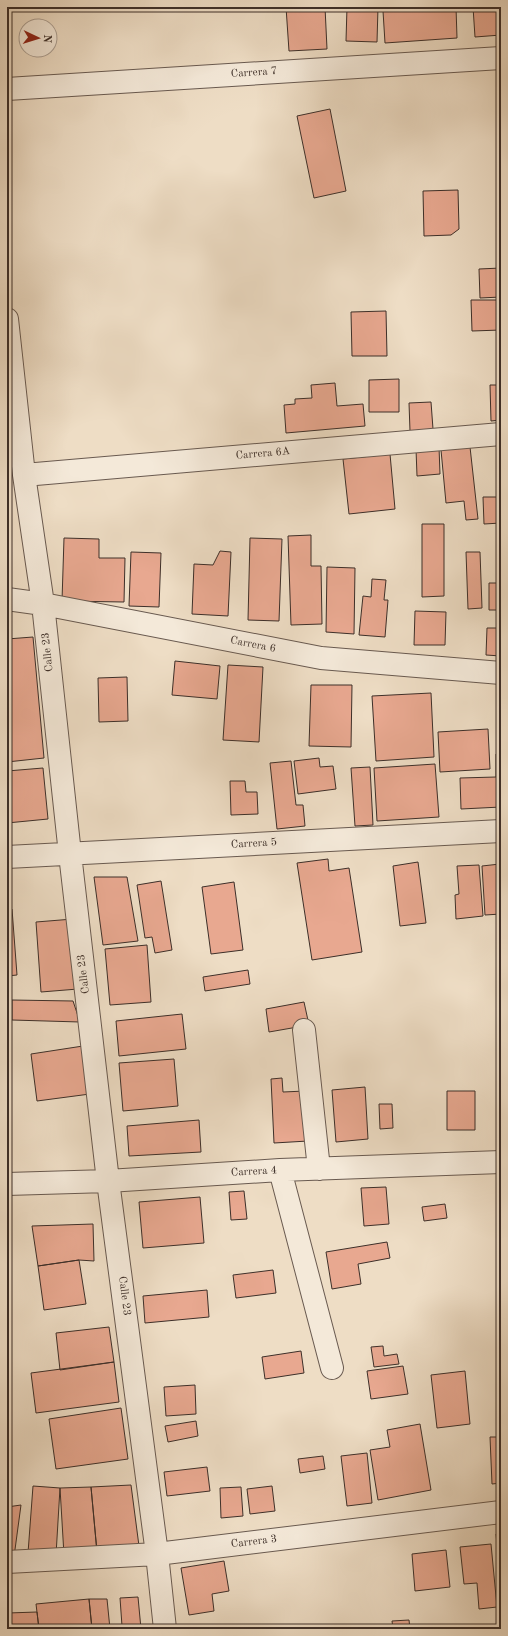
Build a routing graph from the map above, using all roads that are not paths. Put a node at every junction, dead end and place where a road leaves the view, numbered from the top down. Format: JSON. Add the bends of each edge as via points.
{"nodes":[{"id":1,"x":501,"y":58,"type":"edge"},
{"id":2,"x":7,"y":89,"type":"edge"},
{"id":3,"x":7,"y":319,"type":"edge"},
{"id":4,"x":501,"y":434,"type":"edge"},
{"id":5,"x":24,"y":475,"type":"junction"},
{"id":6,"x":7,"y":599,"type":"edge"},
{"id":7,"x":43,"y":604,"type":"junction"},
{"id":8,"x":501,"y":673,"type":"edge"},
{"id":9,"x":501,"y":831,"type":"edge"},
{"id":10,"x":70,"y":854,"type":"junction"},
{"id":11,"x":7,"y":857,"type":"edge"},
{"id":12,"x":304,"y":1030,"type":"dead end"},
{"id":13,"x":501,"y":1162,"type":"edge"},
{"id":14,"x":319,"y":1169,"type":"junction"},
{"id":15,"x":280,"y":1170,"type":"junction"},
{"id":16,"x":108,"y":1181,"type":"junction"},
{"id":17,"x":7,"y":1184,"type":"edge"},
{"id":18,"x":332,"y":1368,"type":"dead end"},
{"id":19,"x":501,"y":1512,"type":"edge"},
{"id":20,"x":157,"y":1554,"type":"junction"},
{"id":21,"x":7,"y":1562,"type":"edge"},
{"id":22,"x":165,"y":1629,"type":"edge"}],
"edges":[{"from":1,"to":2,"type":"street","name":"Carrera 7"},
{"from":3,"to":5,"type":"street","name":"Calle 23"},
{"from":4,"to":5,"type":"street","name":"Carrera 6A"},
{"from":5,"to":7,"type":"street","name":"Calle 23"},
{"from":6,"to":7,"type":"street","name":"Carrera 6"},
{"from":7,"to":8,"type":"street","name":"Carrera 6","via":[[321,658]]},
{"from":7,"to":10,"type":"street","name":"Calle 23"},
{"from":9,"to":10,"type":"street","name":"Carrera 5"},
{"from":10,"to":11,"type":"street","name":"Carrera 5"},
{"from":10,"to":16,"type":"street","name":"Calle 23"},
{"from":12,"to":14,"type":"street"},
{"from":13,"to":14,"type":"street","name":"Carrera 4"},
{"from":14,"to":15,"type":"street","name":"Carrera 4"},
{"from":15,"to":16,"type":"street","name":"Carrera 4"},
{"from":15,"to":18,"type":"street"},
{"from":16,"to":17,"type":"street","name":"Carrera 4"},
{"from":16,"to":20,"type":"street","name":"Calle 23"},
{"from":19,"to":20,"type":"street","name":"Carrera 3"},
{"from":20,"to":21,"type":"street","name":"Carrera 3"},
{"from":20,"to":22,"type":"street","name":"Calle 23"}]}
